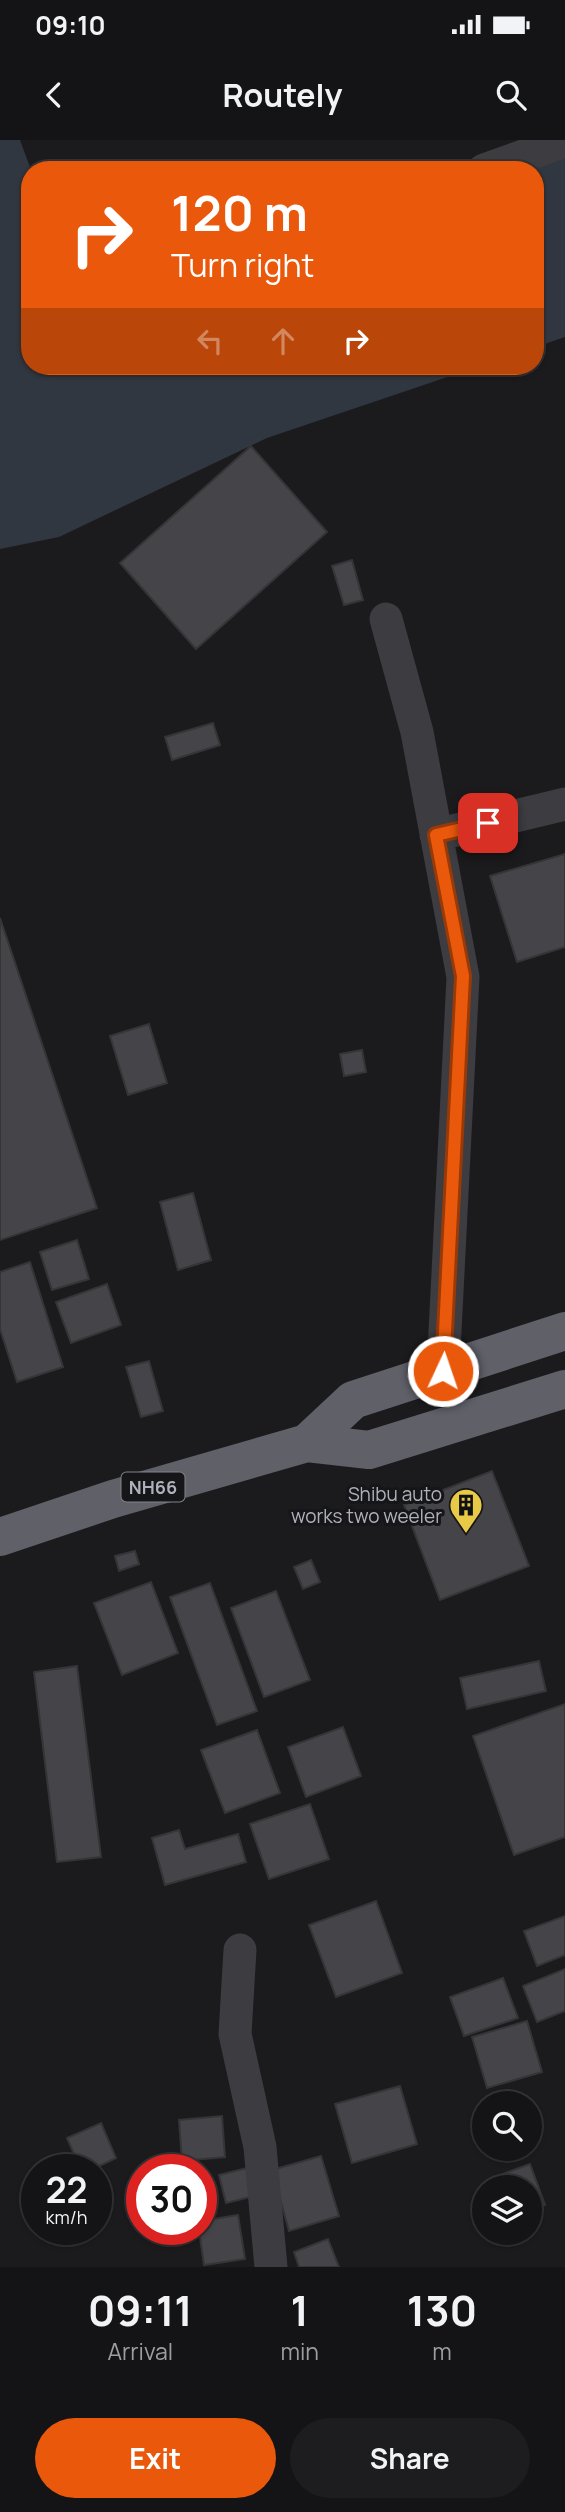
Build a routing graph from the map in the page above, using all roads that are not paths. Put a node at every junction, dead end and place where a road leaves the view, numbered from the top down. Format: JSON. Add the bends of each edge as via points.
{"nodes":[{"id":1,"x":565,"y":141,"type":"edge"},
{"id":2,"x":509,"y":161,"type":"edge"},
{"id":3,"x":386,"y":620,"type":"dead end"},
{"id":4,"x":565,"y":804,"type":"edge"},
{"id":5,"x":436,"y":835,"type":"junction"},
{"id":6,"x":565,"y":1331,"type":"edge"},
{"id":7,"x":443,"y":1371,"type":"junction"},
{"id":8,"x":565,"y":1390,"type":"edge"},
{"id":9,"x":307,"y":1443,"type":"junction"},
{"id":10,"x":0,"y":1537,"type":"edge"},
{"id":11,"x":240,"y":1950,"type":"dead end"},
{"id":12,"x":271,"y":2267,"type":"edge"}],
"edges":[{"from":1,"to":2,"type":"street"},
{"from":3,"to":5,"type":"street","via":[[417,732]]},
{"from":4,"to":5,"type":"street"},
{"from":5,"to":7,"type":"street","via":[[463,976]]},
{"from":6,"to":7,"type":"highway","number":"NH66"},
{"from":7,"to":9,"type":"highway","number":"NH66","via":[[353,1401]]},
{"from":8,"to":9,"type":"highway","number":"NH66","via":[[369,1450]]},
{"from":9,"to":10,"type":"highway","number":"NH66"},
{"from":11,"to":12,"type":"street","via":[[235,2034],[260,2147]]}]}
